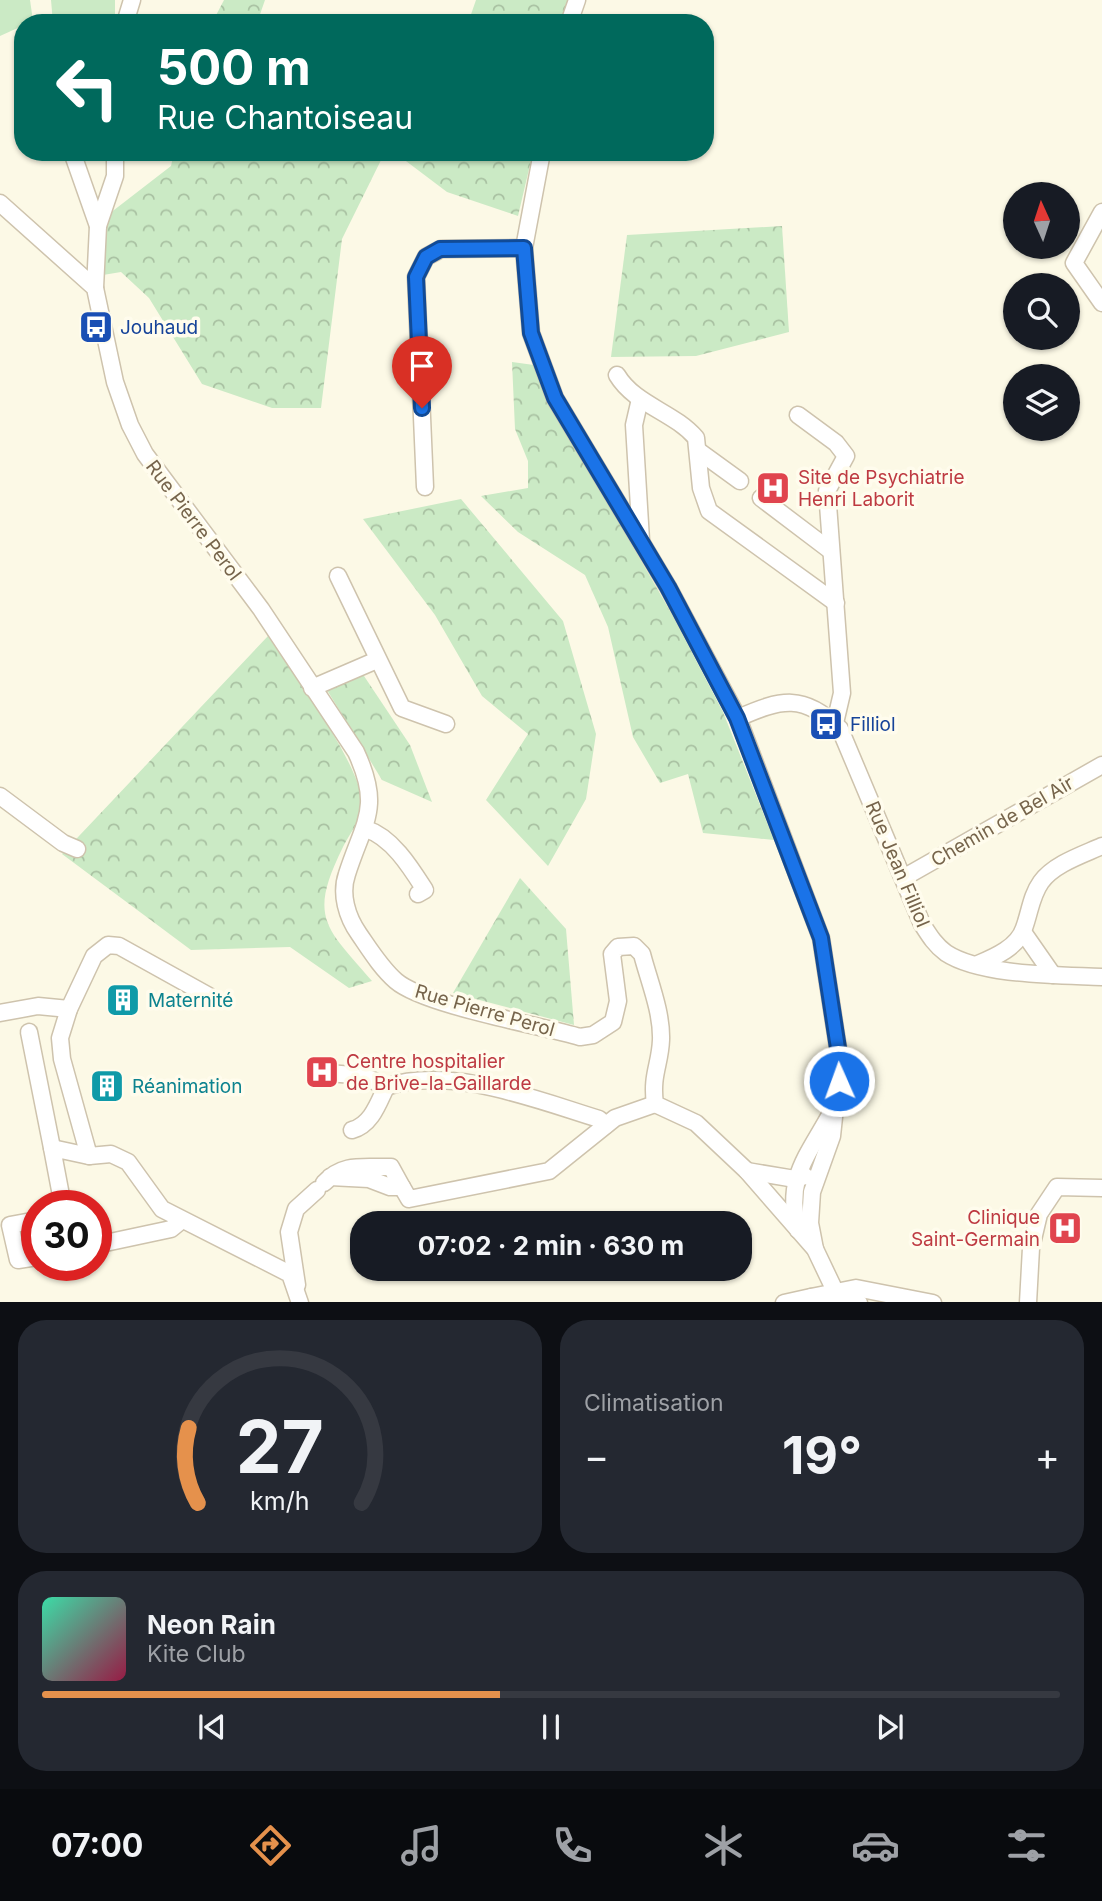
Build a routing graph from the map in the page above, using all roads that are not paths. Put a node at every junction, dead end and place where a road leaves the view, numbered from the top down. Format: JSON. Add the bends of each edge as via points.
{"nodes":[{"id":1,"x":75,"y":161,"type":"edge"},
{"id":2,"x":115,"y":161,"type":"edge"},
{"id":3,"x":540,"y":161,"type":"edge"},
{"id":4,"x":0,"y":203,"type":"edge"},
{"id":5,"x":1102,"y":212,"type":"edge"},
{"id":6,"x":98,"y":226,"type":"junction"},
{"id":7,"x":524,"y":248,"type":"junction"},
{"id":8,"x":95,"y":288,"type":"junction"},
{"id":9,"x":1102,"y":303,"type":"edge"},
{"id":10,"x":618,"y":375,"type":"dead end"},
{"id":11,"x":640,"y":399,"type":"junction"},
{"id":12,"x":798,"y":415,"type":"dead end"},
{"id":13,"x":699,"y":452,"type":"junction"},
{"id":14,"x":740,"y":481,"type":"dead end"},
{"id":15,"x":425,"y":487,"type":"dead end"},
{"id":16,"x":761,"y":498,"type":"dead end"},
{"id":17,"x":641,"y":542,"type":"junction"},
{"id":18,"x":831,"y":551,"type":"junction"},
{"id":19,"x":338,"y":576,"type":"dead end"},
{"id":20,"x":836,"y":603,"type":"junction"},
{"id":21,"x":377,"y":660,"type":"junction"},
{"id":22,"x":312,"y":688,"type":"junction"},
{"id":23,"x":737,"y":718,"type":"junction"},
{"id":24,"x":446,"y":723,"type":"dead end"},
{"id":25,"x":835,"y":723,"type":"junction"},
{"id":26,"x":1102,"y":765,"type":"edge"},
{"id":27,"x":0,"y":796,"type":"edge"},
{"id":28,"x":366,"y":829,"type":"junction"},
{"id":29,"x":1102,"y":846,"type":"edge"},
{"id":30,"x":77,"y":849,"type":"dead end"},
{"id":31,"x":903,"y":878,"type":"junction"},
{"id":32,"x":418,"y":894,"type":"dead end"},
{"id":33,"x":1023,"y":932,"type":"junction"},
{"id":34,"x":978,"y":964,"type":"junction"},
{"id":35,"x":1052,"y":975,"type":"junction"},
{"id":36,"x":1102,"y":977,"type":"edge"},
{"id":37,"x":209,"y":996,"type":"dead end"},
{"id":38,"x":69,"y":1009,"type":"junction"},
{"id":39,"x":0,"y":1013,"type":"edge"},
{"id":40,"x":29,"y":1032,"type":"dead end"},
{"id":41,"x":329,"y":1073,"type":"dead end"},
{"id":42,"x":386,"y":1087,"type":"junction"},
{"id":43,"x":838,"y":1101,"type":"junction"},
{"id":44,"x":655,"y":1104,"type":"junction"},
{"id":45,"x":606,"y":1125,"type":"junction"},
{"id":46,"x":352,"y":1130,"type":"dead end"},
{"id":47,"x":52,"y":1148,"type":"junction"},
{"id":48,"x":89,"y":1156,"type":"junction"},
{"id":49,"x":747,"y":1171,"type":"junction"},
{"id":50,"x":818,"y":1172,"type":"junction"},
{"id":51,"x":795,"y":1179,"type":"junction"},
{"id":52,"x":1102,"y":1188,"type":"edge"},
{"id":53,"x":60,"y":1190,"type":"edge"},
{"id":54,"x":181,"y":1220,"type":"junction"},
{"id":55,"x":21,"y":1223,"type":"edge"},
{"id":56,"x":800,"y":1235,"type":"junction"},
{"id":57,"x":112,"y":1242,"type":"edge"},
{"id":58,"x":815,"y":1249,"type":"junction"},
{"id":59,"x":21,"y":1260,"type":"edge"},
{"id":60,"x":299,"y":1297,"type":"edge"},
{"id":61,"x":840,"y":1299,"type":"edge"},
{"id":62,"x":789,"y":1302,"type":"edge"},
{"id":63,"x":928,"y":1302,"type":"edge"},
{"id":64,"x":1028,"y":1302,"type":"edge"}],
"edges":[{"from":1,"to":6,"type":"street"},
{"from":2,"to":6,"type":"street","via":[[115,176]]},
{"from":3,"to":7,"type":"street"},
{"from":4,"to":8,"type":"street"},
{"from":5,"to":9,"type":"street","via":[[1074,263]]},
{"from":6,"to":8,"type":"street","name":"Rue Pierre Perol"},
{"from":7,"to":15,"type":"street","via":[[440,249],[426,257],[416,277]]},
{"from":7,"to":17,"type":"street","via":[[531,333],[555,398]]},
{"from":8,"to":22,"type":"street","name":"Rue Pierre Perol","via":[[116,382],[145,454],[261,608]]},
{"from":10,"to":11,"type":"street"},
{"from":11,"to":13,"type":"street","via":[[681,423],[696,438]]},
{"from":11,"to":17,"type":"street","via":[[634,425]]},
{"from":12,"to":18,"type":"street","via":[[846,456],[827,491]]},
{"from":13,"to":14,"type":"street"},
{"from":13,"to":20,"type":"street","via":[[701,488],[709,511]]},
{"from":16,"to":18,"type":"street"},
{"from":17,"to":23,"type":"street"},
{"from":18,"to":20,"type":"street"},
{"from":19,"to":21,"type":"street"},
{"from":20,"to":25,"type":"street","via":[[842,693]]},
{"from":21,"to":22,"type":"street"},
{"from":21,"to":24,"type":"street","via":[[402,708]]},
{"from":22,"to":28,"type":"street","name":"Rue Pierre Perol","via":[[367,774],[371,804]]},
{"from":23,"to":25,"type":"street","via":[[792,702],[816,709]]},
{"from":23,"to":43,"type":"street","via":[[821,938],[840,1061]]},
{"from":25,"to":31,"type":"street","name":"Rue Jean Filliol","via":[[851,750]]},
{"from":26,"to":31,"type":"street","name":"Chemin de Bel Air"},
{"from":27,"to":30,"type":"street"},
{"from":28,"to":32,"type":"street","via":[[411,866],[425,890]]},
{"from":28,"to":44,"type":"street","name":"Rue Pierre Perol","via":[[345,877],[344,900],[355,928],[386,972],[410,990],[580,1037],[593,1035],[606,1029],[617,1013],[612,954],[618,947],[635,946],[642,954],[661,1027],[652,1082]]},
{"from":29,"to":33,"type":"street","via":[[1042,879]]},
{"from":31,"to":34,"type":"street","name":"Rue Jean Filliol","via":[[933,941],[947,954]]},
{"from":33,"to":34,"type":"street","via":[[1001,954]]},
{"from":33,"to":35,"type":"street"},
{"from":34,"to":35,"type":"street","name":"Rue Jean Filliol"},
{"from":35,"to":36,"type":"street","name":"Rue Jean Filliol"},
{"from":37,"to":38,"type":"street","via":[[119,946],[108,945],[94,956]]},
{"from":38,"to":39,"type":"street","via":[[38,1006]]},
{"from":38,"to":48,"type":"street","via":[[60,1038],[62,1059]]},
{"from":40,"to":47,"type":"street"},
{"from":41,"to":42,"type":"street","via":[[363,1076]]},
{"from":42,"to":45,"type":"street","via":[[403,1081],[456,1080],[599,1119]]},
{"from":42,"to":46,"type":"street","via":[[362,1128]]},
{"from":43,"to":50,"type":"street","via":[[832,1136]]},
{"from":43,"to":51,"type":"street"},
{"from":44,"to":45,"type":"street"},
{"from":44,"to":49,"type":"street","via":[[696,1123]]},
{"from":45,"to":60,"type":"street","via":[[549,1171],[409,1199],[402,1187],[369,1179],[324,1183],[296,1209],[289,1232]]},
{"from":47,"to":48,"type":"street"},
{"from":47,"to":53,"type":"street"},
{"from":48,"to":54,"type":"street","via":[[111,1154],[128,1162],[162,1209]]},
{"from":49,"to":51,"type":"street"},
{"from":49,"to":56,"type":"street"},
{"from":50,"to":51,"type":"street"},
{"from":50,"to":58,"type":"street","via":[[810,1223]]},
{"from":51,"to":56,"type":"street","via":[[792,1206]]},
{"from":52,"to":64,"type":"street","via":[[1058,1186],[1039,1214],[1031,1248]]},
{"from":54,"to":57,"type":"street","via":[[171,1229]]},
{"from":54,"to":60,"type":"street","via":[[290,1274]]},
{"from":55,"to":59,"type":"street","via":[[10,1225]]},
{"from":56,"to":58,"type":"street"},
{"from":58,"to":61,"type":"street"},
{"from":61,"to":62,"type":"street","via":[[811,1297]]},
{"from":61,"to":63,"type":"street","via":[[856,1288]]}]}
